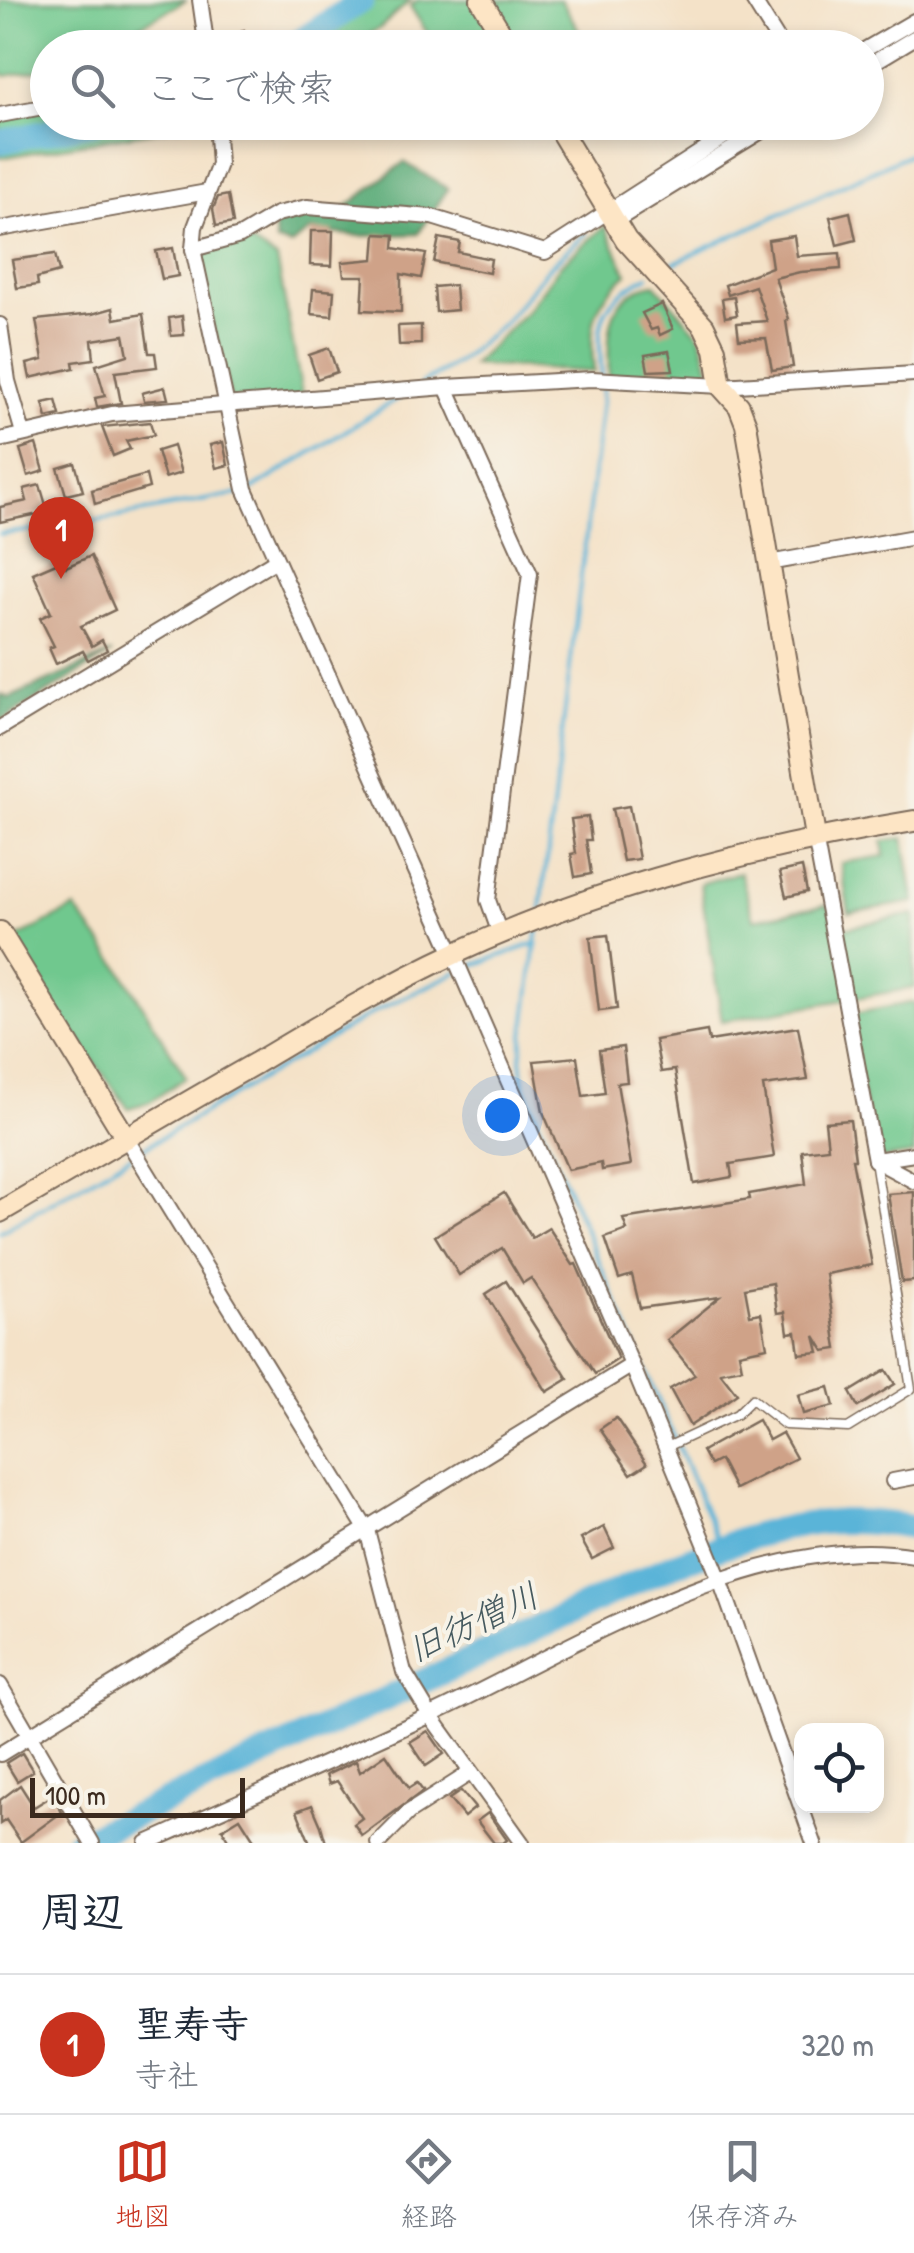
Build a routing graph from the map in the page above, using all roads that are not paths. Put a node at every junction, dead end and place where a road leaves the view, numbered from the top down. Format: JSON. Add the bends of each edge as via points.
{"nodes":[{"id":1,"x":200,"y":0,"type":"edge"},
{"id":2,"x":481,"y":0,"type":"edge"},
{"id":3,"x":753,"y":0,"type":"edge"},
{"id":4,"x":914,"y":20,"type":"edge"},
{"id":5,"x":205,"y":30,"type":"edge"},
{"id":6,"x":499,"y":30,"type":"edge"},
{"id":7,"x":771,"y":30,"type":"edge"},
{"id":8,"x":914,"y":38,"type":"edge"},
{"id":9,"x":884,"y":39,"type":"edge"},
{"id":10,"x":884,"y":56,"type":"edge"},
{"id":11,"x":30,"y":110,"type":"edge"},
{"id":12,"x":0,"y":116,"type":"edge"},
{"id":13,"x":217,"y":140,"type":"edge"},
{"id":14,"x":566,"y":140,"type":"edge"},
{"id":15,"x":721,"y":140,"type":"edge"},
{"id":16,"x":744,"y":140,"type":"edge"},
{"id":17,"x":207,"y":192,"type":"junction"},
{"id":18,"x":611,"y":215,"type":"junction"},
{"id":19,"x":0,"y":230,"type":"edge"},
{"id":20,"x":193,"y":250,"type":"junction"},
{"id":21,"x":0,"y":325,"type":"edge"},
{"id":22,"x":914,"y":374,"type":"edge"},
{"id":23,"x":722,"y":386,"type":"junction"},
{"id":24,"x":446,"y":387,"type":"junction"},
{"id":25,"x":227,"y":405,"type":"junction"},
{"id":26,"x":23,"y":434,"type":"junction"},
{"id":27,"x":0,"y":440,"type":"edge"},
{"id":28,"x":914,"y":538,"type":"edge"},
{"id":29,"x":276,"y":560,"type":"junction"},
{"id":30,"x":769,"y":562,"type":"junction"},
{"id":31,"x":0,"y":728,"type":"edge"},
{"id":32,"x":914,"y":821,"type":"edge"},
{"id":33,"x":815,"y":837,"type":"junction"},
{"id":34,"x":500,"y":934,"type":"junction"},
{"id":35,"x":2,"y":941,"type":"edge"},
{"id":36,"x":453,"y":954,"type":"junction"},
{"id":37,"x":126,"y":1138,"type":"junction"},
{"id":38,"x":914,"y":1154,"type":"edge"},
{"id":39,"x":875,"y":1160,"type":"junction"},
{"id":40,"x":914,"y":1181,"type":"edge"},
{"id":41,"x":0,"y":1212,"type":"edge"},
{"id":42,"x":632,"y":1364,"type":"junction"},
{"id":43,"x":666,"y":1448,"type":"junction"},
{"id":44,"x":914,"y":1477,"type":"edge"},
{"id":45,"x":893,"y":1480,"type":"dead end"},
{"id":46,"x":367,"y":1530,"type":"junction"},
{"id":47,"x":914,"y":1556,"type":"edge"},
{"id":48,"x":720,"y":1580,"type":"junction"},
{"id":49,"x":0,"y":1685,"type":"edge"},
{"id":50,"x":430,"y":1715,"type":"junction"},
{"id":51,"x":31,"y":1735,"type":"junction"},
{"id":52,"x":0,"y":1754,"type":"edge"},
{"id":53,"x":470,"y":1772,"type":"junction"},
{"id":54,"x":92,"y":1843,"type":"edge"},
{"id":55,"x":147,"y":1843,"type":"edge"},
{"id":56,"x":378,"y":1843,"type":"edge"},
{"id":57,"x":522,"y":1843,"type":"edge"},
{"id":58,"x":814,"y":1843,"type":"edge"}],
"edges":[{"from":1,"to":5,"type":"street"},
{"from":2,"to":6,"type":"street"},
{"from":3,"to":7,"type":"street"},
{"from":4,"to":9,"type":"street"},
{"from":8,"to":10,"type":"street"},
{"from":11,"to":12,"type":"street"},
{"from":13,"to":17,"type":"street","via":[[219,164]]},
{"from":14,"to":18,"type":"street"},
{"from":15,"to":18,"type":"street"},
{"from":16,"to":18,"type":"street"},
{"from":17,"to":19,"type":"street"},
{"from":17,"to":20,"type":"street"},
{"from":18,"to":20,"type":"street","via":[[545,252],[432,217],[307,207]]},
{"from":18,"to":23,"type":"street","via":[[704,326]]},
{"from":20,"to":25,"type":"street"},
{"from":21,"to":26,"type":"street"},
{"from":22,"to":23,"type":"street"},
{"from":23,"to":24,"type":"street","via":[[592,380]]},
{"from":23,"to":30,"type":"street","via":[[746,424]]},
{"from":24,"to":25,"type":"street"},
{"from":24,"to":34,"type":"street","via":[[530,574],[488,900]]},
{"from":25,"to":26,"type":"street","via":[[112,414]]},
{"from":25,"to":29,"type":"street","via":[[244,489]]},
{"from":26,"to":27,"type":"street"},
{"from":28,"to":30,"type":"street"},
{"from":29,"to":31,"type":"street"},
{"from":29,"to":36,"type":"street"},
{"from":30,"to":33,"type":"street"},
{"from":32,"to":33,"type":"street"},
{"from":33,"to":34,"type":"street","via":[[638,884]]},
{"from":33,"to":39,"type":"street"},
{"from":34,"to":36,"type":"street"},
{"from":35,"to":37,"type":"street"},
{"from":36,"to":37,"type":"street"},
{"from":36,"to":42,"type":"street"},
{"from":37,"to":41,"type":"street"},
{"from":37,"to":46,"type":"street"},
{"from":38,"to":39,"type":"street"},
{"from":39,"to":40,"type":"street"},
{"from":39,"to":43,"type":"lane","via":[[911,1390],[848,1428],[785,1425],[752,1398],[737,1414]]},
{"from":42,"to":43,"type":"street"},
{"from":42,"to":46,"type":"street"},
{"from":43,"to":48,"type":"street"},
{"from":44,"to":45,"type":"street"},
{"from":46,"to":50,"type":"street","via":[[404,1672]]},
{"from":46,"to":51,"type":"street"},
{"from":47,"to":48,"type":"street","via":[[834,1551]]},
{"from":48,"to":50,"type":"street"},
{"from":48,"to":58,"type":"street"},
{"from":49,"to":51,"type":"street"},
{"from":50,"to":53,"type":"street"},
{"from":50,"to":55,"type":"street"},
{"from":51,"to":52,"type":"street"},
{"from":51,"to":54,"type":"street"},
{"from":53,"to":56,"type":"street"},
{"from":53,"to":57,"type":"street"}]}
